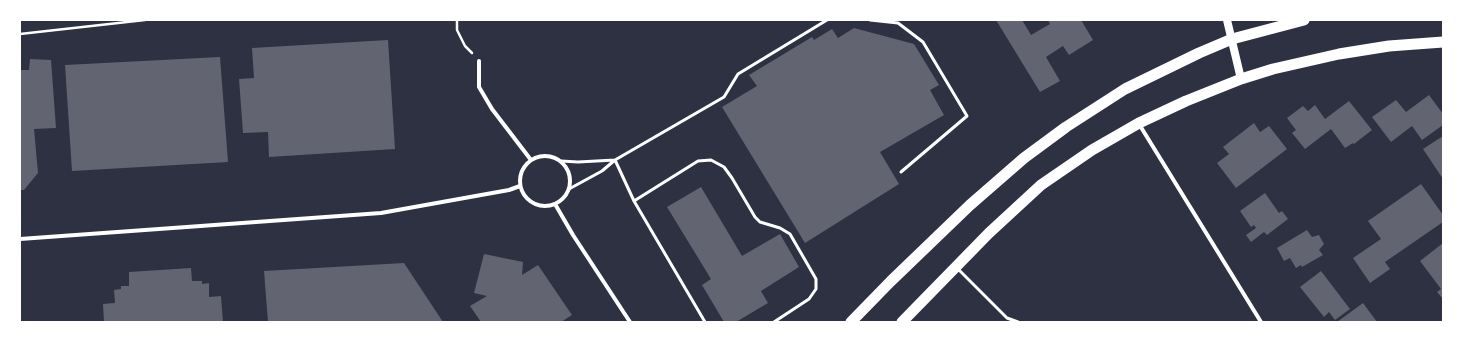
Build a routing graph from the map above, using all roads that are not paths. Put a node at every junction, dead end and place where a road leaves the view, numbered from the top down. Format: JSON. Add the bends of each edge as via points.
{"nodes":[{"id":1,"x":827,"y":20,"type":"edge"},
{"id":2,"x":870,"y":20,"type":"edge"},
{"id":3,"x":1227,"y":20,"type":"edge"},
{"id":4,"x":1304,"y":20,"type":"edge"},
{"id":5,"x":1232,"y":39,"type":"junction"},
{"id":6,"x":1443,"y":42,"type":"edge"},
{"id":7,"x":479,"y":60,"type":"road end"},
{"id":8,"x":1241,"y":79,"type":"junction"},
{"id":9,"x":1139,"y":123,"type":"junction"},
{"id":10,"x":531,"y":160,"type":"junction"},
{"id":11,"x":615,"y":160,"type":"junction"},
{"id":12,"x":561,"y":161,"type":"junction"},
{"id":13,"x":902,"y":172,"type":"dead end"},
{"id":14,"x":520,"y":186,"type":"junction"},
{"id":15,"x":569,"y":189,"type":"junction"},
{"id":16,"x":634,"y":201,"type":"junction"},
{"id":17,"x":555,"y":204,"type":"junction"},
{"id":18,"x":20,"y":239,"type":"edge"},
{"id":19,"x":956,"y":267,"type":"junction"},
{"id":20,"x":1007,"y":318,"type":"junction"},
{"id":21,"x":630,"y":322,"type":"edge"},
{"id":22,"x":705,"y":322,"type":"edge"},
{"id":23,"x":774,"y":322,"type":"edge"},
{"id":24,"x":851,"y":322,"type":"edge"},
{"id":25,"x":902,"y":322,"type":"edge"},
{"id":26,"x":1004,"y":322,"type":"edge"},
{"id":27,"x":1018,"y":322,"type":"edge"},
{"id":28,"x":1261,"y":322,"type":"edge"}],
"edges":[{"from":1,"to":11,"type":"lane","via":[[738,74],[724,97]]},
{"from":2,"to":13,"type":"lane","via":[[898,23],[923,42],[967,116]]},
{"from":3,"to":5,"type":"main road"},
{"from":4,"to":5,"type":"highway"},
{"from":5,"to":8,"type":"main road"},
{"from":5,"to":24,"type":"highway","via":[[1125,89],[1036,149],[970,205]]},
{"from":6,"to":8,"type":"highway","via":[[1389,46],[1338,54]]},
{"from":7,"to":10,"type":"street","via":[[479,87],[492,109]]},
{"from":8,"to":9,"type":"highway"},
{"from":9,"to":19,"type":"highway","via":[[1092,150],[1041,185]]},
{"from":9,"to":28,"type":"street"},
{"from":10,"to":12,"type":"street","via":[[546,156]]},
{"from":10,"to":14,"type":"street","via":[[522,172]]},
{"from":11,"to":12,"type":"lane"},
{"from":11,"to":15,"type":"lane","via":[[602,171]]},
{"from":11,"to":16,"type":"lane"},
{"from":12,"to":15,"type":"street","via":[[569,174]]},
{"from":14,"to":17,"type":"street","via":[[528,199],[534,203],[548,206]]},
{"from":14,"to":18,"type":"street","via":[[381,213]]},
{"from":15,"to":17,"type":"street","via":[[561,201]]},
{"from":16,"to":22,"type":"lane"},
{"from":16,"to":23,"type":"lane","via":[[698,161],[711,160],[724,168],[760,222],[790,234],[816,279],[816,289],[809,299]]},
{"from":17,"to":21,"type":"street"},
{"from":19,"to":20,"type":"lane"},
{"from":19,"to":25,"type":"highway"},
{"from":20,"to":26,"type":"lane"},
{"from":20,"to":27,"type":"lane"}]}
